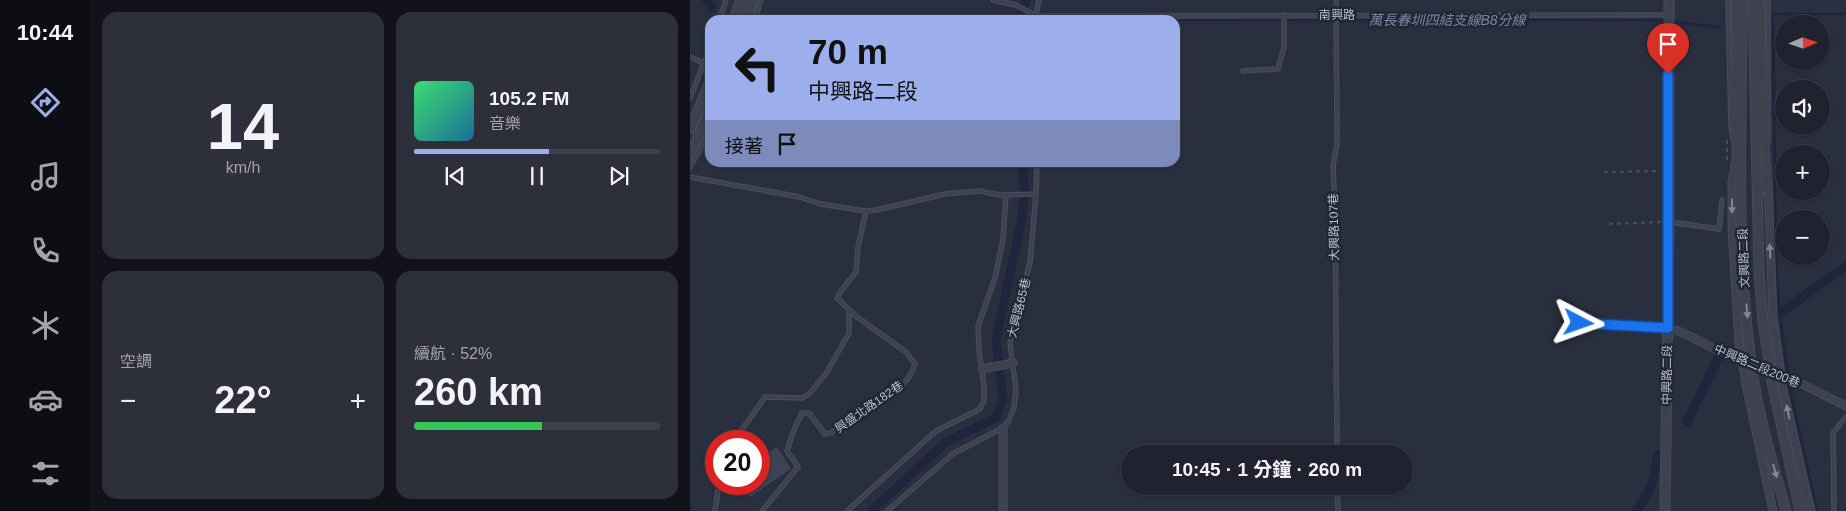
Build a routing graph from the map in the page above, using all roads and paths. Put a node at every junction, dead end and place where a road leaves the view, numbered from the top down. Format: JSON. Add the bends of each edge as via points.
{"nodes":[{"id":1,"x":726,"y":0,"type":"edge"},
{"id":2,"x":741,"y":0,"type":"edge"},
{"id":3,"x":752,"y":0,"type":"edge"},
{"id":4,"x":761,"y":0,"type":"edge"},
{"id":5,"x":993,"y":0,"type":"edge"},
{"id":6,"x":1039,"y":0,"type":"edge"},
{"id":7,"x":1336,"y":0,"type":"edge"},
{"id":8,"x":1669,"y":0,"type":"edge"},
{"id":9,"x":1728,"y":0,"type":"edge"},
{"id":10,"x":1735,"y":0,"type":"edge"},
{"id":11,"x":1742,"y":0,"type":"edge"},
{"id":12,"x":1753,"y":0,"type":"edge"},
{"id":13,"x":1761,"y":0,"type":"edge"},
{"id":14,"x":1768,"y":0,"type":"edge"},
{"id":15,"x":1336,"y":14,"type":"junction"},
{"id":16,"x":722,"y":15,"type":"edge"},
{"id":17,"x":735,"y":15,"type":"edge"},
{"id":18,"x":748,"y":15,"type":"edge"},
{"id":19,"x":756,"y":15,"type":"edge"},
{"id":20,"x":1031,"y":15,"type":"edge"},
{"id":21,"x":1036,"y":15,"type":"edge"},
{"id":22,"x":1284,"y":15,"type":"junction"},
{"id":23,"x":1669,"y":15,"type":"junction"},
{"id":24,"x":1180,"y":16,"type":"edge"},
{"id":25,"x":690,"y":57,"type":"edge"},
{"id":26,"x":705,"y":64,"type":"joint"},
{"id":27,"x":1243,"y":71,"type":"dead end"},
{"id":28,"x":705,"y":94,"type":"edge"},
{"id":29,"x":690,"y":98,"type":"edge"},
{"id":30,"x":705,"y":122,"type":"edge"},
{"id":31,"x":690,"y":129,"type":"edge"},
{"id":32,"x":1756,"y":131,"type":"junction"},
{"id":33,"x":705,"y":141,"type":"edge"},
{"id":34,"x":690,"y":154,"type":"edge"},
{"id":35,"x":1736,"y":158,"type":"junction"},
{"id":36,"x":690,"y":167,"type":"edge"},
{"id":37,"x":1037,"y":167,"type":"edge"},
{"id":38,"x":1767,"y":167,"type":"junction"},
{"id":39,"x":1668,"y":171,"type":"junction"},
{"id":40,"x":1604,"y":172,"type":"dead end"},
{"id":41,"x":690,"y":177,"type":"edge"},
{"id":42,"x":1036,"y":194,"type":"junction"},
{"id":43,"x":1006,"y":195,"type":"junction"},
{"id":44,"x":1722,"y":200,"type":"dead end"},
{"id":45,"x":1742,"y":200,"type":"junction"},
{"id":46,"x":1758,"y":209,"type":"junction"},
{"id":47,"x":866,"y":211,"type":"junction"},
{"id":48,"x":1669,"y":222,"type":"junction"},
{"id":49,"x":1609,"y":224,"type":"dead end"},
{"id":50,"x":848,"y":309,"type":"junction"},
{"id":51,"x":1579,"y":323,"type":"dead end"},
{"id":52,"x":1668,"y":328,"type":"junction"},
{"id":53,"x":1742,"y":359,"type":"junction"},
{"id":54,"x":1013,"y":363,"type":"junction"},
{"id":55,"x":1752,"y":363,"type":"junction"},
{"id":56,"x":982,"y":369,"type":"junction"},
{"id":57,"x":1770,"y":370,"type":"junction"},
{"id":58,"x":1781,"y":375,"type":"junction"},
{"id":59,"x":1846,"y":406,"type":"edge"},
{"id":60,"x":1846,"y":417,"type":"edge"},
{"id":61,"x":1003,"y":428,"type":"junction"},
{"id":62,"x":742,"y":430,"type":"edge"},
{"id":63,"x":1337,"y":445,"type":"edge"},
{"id":64,"x":717,"y":495,"type":"edge"},
{"id":65,"x":1337,"y":495,"type":"edge"},
{"id":66,"x":715,"y":511,"type":"edge"},
{"id":67,"x":762,"y":511,"type":"edge"},
{"id":68,"x":847,"y":511,"type":"edge"},
{"id":69,"x":887,"y":511,"type":"edge"},
{"id":70,"x":1003,"y":511,"type":"edge"},
{"id":71,"x":1338,"y":511,"type":"edge"},
{"id":72,"x":1665,"y":511,"type":"edge"},
{"id":73,"x":1773,"y":511,"type":"edge"},
{"id":74,"x":1786,"y":511,"type":"edge"},
{"id":75,"x":1800,"y":511,"type":"edge"},
{"id":76,"x":1811,"y":511,"type":"edge"},
{"id":77,"x":1834,"y":511,"type":"edge"}],
"edges":[{"from":1,"to":16,"type":"lane"},
{"from":2,"to":17,"type":"street"},
{"from":3,"to":18,"type":"street"},
{"from":4,"to":19,"type":"lane"},
{"from":5,"to":20,"type":"lane","via":[[1016,5]]},
{"from":6,"to":21,"type":"lane"},
{"from":7,"to":15,"type":"lane","name":"大興路107巷"},
{"from":8,"to":23,"type":"street","name":"中興路二段"},
{"from":9,"to":35,"type":"lane","via":[[1731,126]]},
{"from":10,"to":35,"type":"street","name":"文興路二段"},
{"from":11,"to":45,"type":"street","name":"文興路二段"},
{"from":12,"to":32,"type":"street","name":"文興路二段"},
{"from":13,"to":38,"type":"street","name":"文興路二段"},
{"from":14,"to":38,"type":"lane"},
{"from":15,"to":22,"type":"lane","name":"南興路"},
{"from":15,"to":23,"type":"lane","name":"南興路"},
{"from":15,"to":63,"type":"lane","name":"大興路107巷","via":[[1337,144],[1332,166]]},
{"from":22,"to":24,"type":"lane","name":"南興路"},
{"from":22,"to":27,"type":"lane","via":[[1284,47],[1278,69]]},
{"from":23,"to":39,"type":"street","name":"中興路二段"},
{"from":25,"to":26,"type":"lane"},
{"from":26,"to":29,"type":"lane"},
{"from":28,"to":31,"type":"street"},
{"from":30,"to":34,"type":"street"},
{"from":32,"to":38,"type":"lane"},
{"from":32,"to":46,"type":"street","name":"文興路二段"},
{"from":33,"to":36,"type":"lane"},
{"from":35,"to":45,"type":"lane"},
{"from":35,"to":53,"type":"street","name":"文興路二段","one_way":true,"via":[[1732,182],[1732,228]]},
{"from":37,"to":42,"type":"lane","name":"大興路65巷"},
{"from":38,"to":46,"type":"lane"},
{"from":58,"to":38,"type":"street","name":"文興路二段","one_way":true,"via":[[1773,318]]},
{"from":39,"to":40,"type":"path"},
{"from":39,"to":48,"type":"street","name":"中興路二段"},
{"from":41,"to":47,"type":"lane"},
{"from":42,"to":43,"type":"lane"},
{"from":42,"to":54,"type":"lane","name":"大興路65巷","via":[[1030,262],[1010,343]]},
{"from":43,"to":47,"type":"lane","via":[[980,191],[945,194]]},
{"from":43,"to":56,"type":"lane","via":[[1003,239],[978,326]]},
{"from":44,"to":48,"type":"lane","via":[[1719,229]]},
{"from":45,"to":55,"type":"street","name":"文興路二段","one_way":true,"via":[[1743,272]]},
{"from":46,"to":57,"type":"street","name":"文興路二段","via":[[1758,270]]},
{"from":47,"to":50,"type":"lane","via":[[856,272],[837,298]]},
{"from":48,"to":49,"type":"path"},
{"from":48,"to":52,"type":"street","name":"中興路二段"},
{"from":50,"to":62,"type":"lane","via":[[849,333],[809,394],[802,398],[765,397]]},
{"from":50,"to":67,"type":"lane","name":"興盛北路182巷","via":[[906,352],[915,364],[911,376],[902,387],[832,433],[825,434],[809,414],[802,413],[788,451],[798,467]]},
{"from":51,"to":52,"type":"lane"},
{"from":52,"to":53,"type":"street","name":"中興路二段200巷"},
{"from":52,"to":72,"type":"street","name":"中興路二段"},
{"from":53,"to":55,"type":"street","name":"中興路二段200巷"},
{"from":53,"to":73,"type":"street","name":"文興路二段"},
{"from":54,"to":56,"type":"street"},
{"from":54,"to":61,"type":"lane","name":"大興路65巷","via":[[1014,408]]},
{"from":55,"to":57,"type":"street","name":"中興路二段200巷"},
{"from":55,"to":74,"type":"street","name":"文興路二段","one_way":true,"via":[[1767,444]]},
{"from":56,"to":68,"type":"lane","via":[[985,396],[980,409],[936,431]]},
{"from":57,"to":58,"type":"street","name":"中興路二段200巷"},
{"from":57,"to":75,"type":"street","name":"文興路二段"},
{"from":58,"to":59,"type":"street","name":"中興路二段200巷"},
{"from":76,"to":58,"type":"street","name":"文興路二段","one_way":true},
{"from":60,"to":77,"type":"lane","via":[[1834,433]]},
{"from":61,"to":69,"type":"lane","via":[[954,453]]},
{"from":61,"to":70,"type":"street","name":"大興路65巷"},
{"from":64,"to":66,"type":"lane"},
{"from":65,"to":71,"type":"lane"}]}
